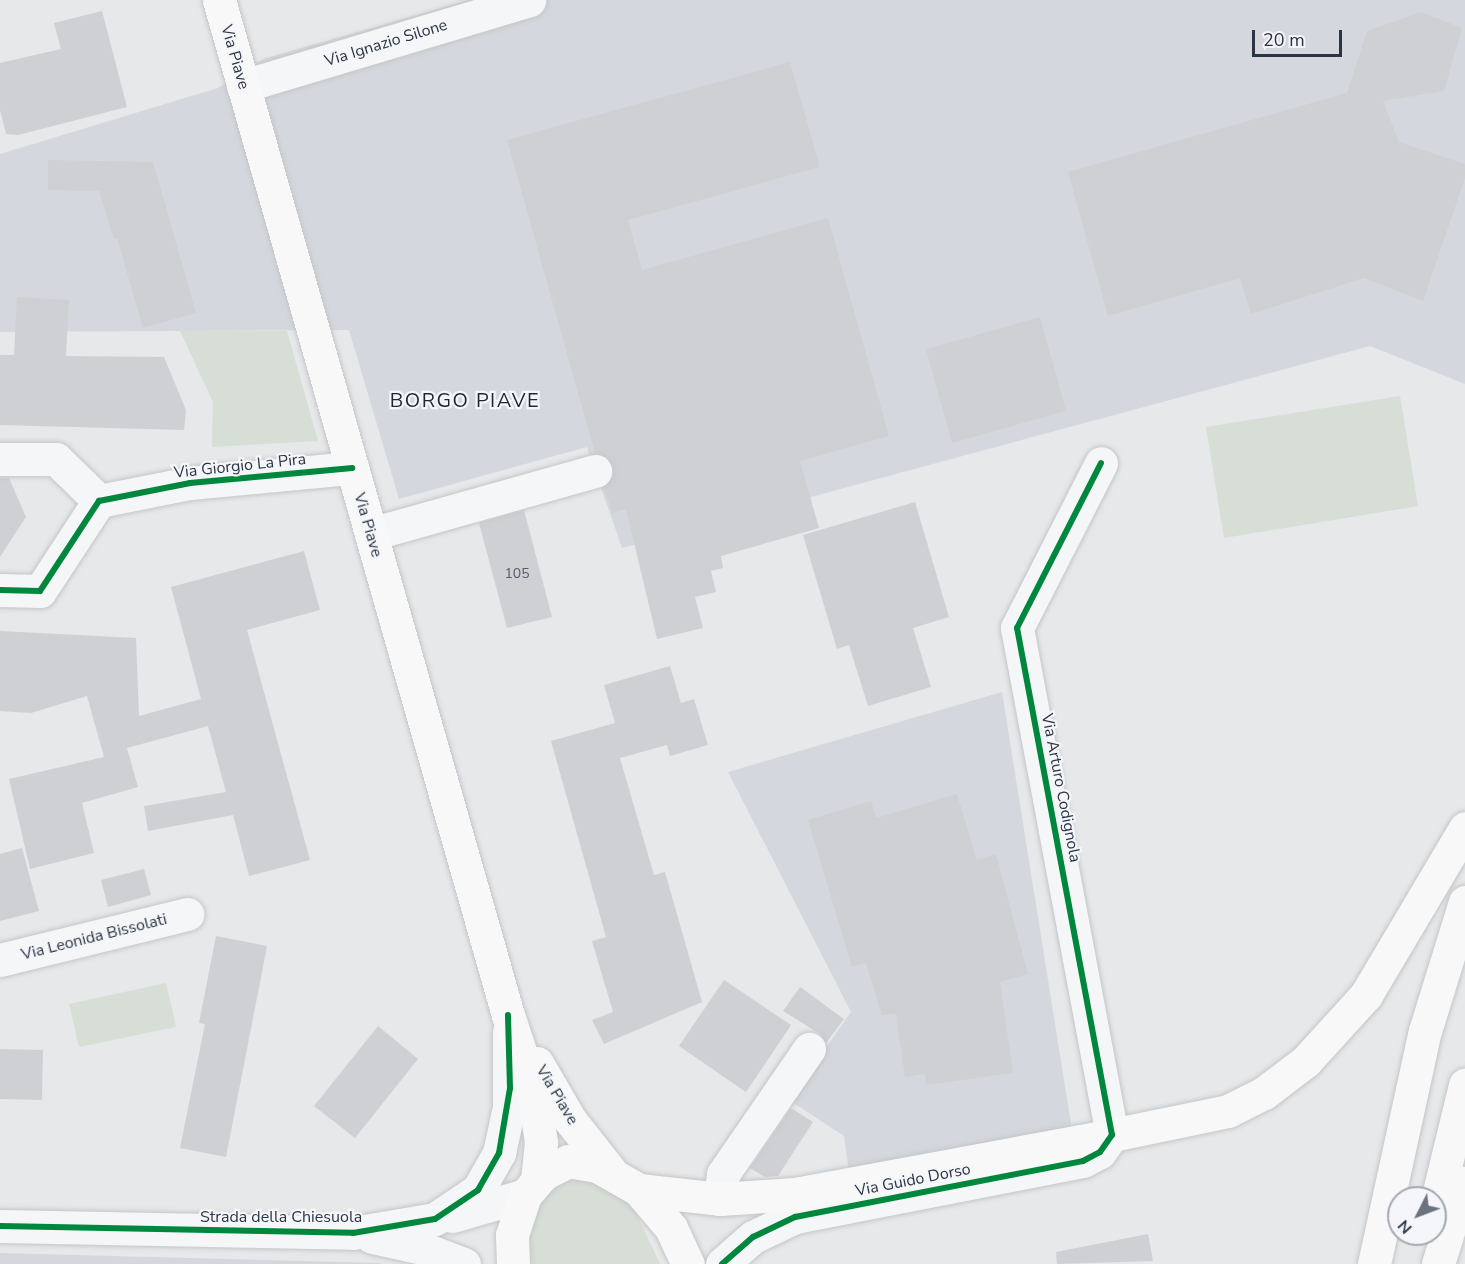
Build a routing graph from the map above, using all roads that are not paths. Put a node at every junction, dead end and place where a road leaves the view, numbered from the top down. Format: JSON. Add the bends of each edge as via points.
{"nodes":[{"id":1,"x":219,"y":0,"type":"edge"},
{"id":2,"x":529,"y":0,"type":"edge"},
{"id":3,"x":243,"y":86,"type":"junction"},
{"id":4,"x":0,"y":459,"type":"edge"},
{"id":5,"x":1101,"y":463,"type":"dead end"},
{"id":6,"x":352,"y":468,"type":"junction"},
{"id":7,"x":595,"y":471,"type":"dead end"},
{"id":8,"x":99,"y":501,"type":"junction"},
{"id":9,"x":371,"y":534,"type":"junction"},
{"id":10,"x":0,"y":590,"type":"edge"},
{"id":11,"x":1465,"y":828,"type":"edge"},
{"id":12,"x":1465,"y":902,"type":"edge"},
{"id":13,"x":187,"y":914,"type":"dead end"},
{"id":14,"x":0,"y":960,"type":"edge"},
{"id":15,"x":508,"y":1015,"type":"junction"},
{"id":16,"x":809,"y":1049,"type":"dead end"},
{"id":17,"x":1465,"y":1085,"type":"edge"},
{"id":18,"x":1112,"y":1135,"type":"junction"},
{"id":19,"x":611,"y":1172,"type":"junction"},
{"id":20,"x":1465,"y":1174,"type":"edge"},
{"id":21,"x":1440,"y":1186,"type":"edge"},
{"id":22,"x":531,"y":1187,"type":"junction"},
{"id":23,"x":639,"y":1190,"type":"junction"},
{"id":24,"x":720,"y":1199,"type":"junction"},
{"id":25,"x":435,"y":1219,"type":"junction"},
{"id":26,"x":0,"y":1226,"type":"edge"},
{"id":27,"x":353,"y":1233,"type":"junction"},
{"id":28,"x":1426,"y":1246,"type":"edge"},
{"id":29,"x":464,"y":1264,"type":"edge"},
{"id":30,"x":513,"y":1264,"type":"edge"},
{"id":31,"x":688,"y":1264,"type":"edge"},
{"id":32,"x":722,"y":1264,"type":"edge"},
{"id":33,"x":1374,"y":1264,"type":"edge"},
{"id":34,"x":1421,"y":1264,"type":"edge"},
{"id":35,"x":1438,"y":1264,"type":"edge"}],
"edges":[{"from":1,"to":3,"type":"main road","name":"Via Piave"},
{"from":2,"to":3,"type":"street","name":"Via Ignazio Silone"},
{"from":3,"to":6,"type":"main road","name":"Via Piave"},
{"from":4,"to":8,"type":"street","via":[[56,459]]},
{"from":5,"to":18,"type":"street","name":"Via Arturo Codignola","via":[[1017,628]]},
{"from":6,"to":8,"type":"street","name":"Via Giorgio La Pira","via":[[190,483]]},
{"from":6,"to":9,"type":"main road","name":"Via Piave"},
{"from":7,"to":9,"type":"street"},
{"from":8,"to":10,"type":"street","via":[[40,591]]},
{"from":9,"to":15,"type":"main road","name":"Via Piave"},
{"from":11,"to":18,"type":"main road","via":[[1366,995],[1306,1061],[1263,1093],[1227,1111]]},
{"from":12,"to":33,"type":"main road","via":[[1425,1031]]},
{"from":13,"to":14,"type":"street","name":"Via Leonida Bissolati"},
{"from":15,"to":19,"type":"main road","name":"Via Piave","via":[[564,1111]]},
{"from":15,"to":22,"type":"main road","name":"Via Piave","via":[[536,1102],[541,1142]]},
{"from":15,"to":25,"type":"street","name":"Strada della Chiesuola","via":[[510,1088],[499,1153],[478,1190]]},
{"from":16,"to":24,"type":"street","via":[[723,1174]]},
{"from":17,"to":21,"type":"main road"},
{"from":18,"to":24,"type":"main road","name":"Via Guido Dorso","via":[[817,1191]]},
{"from":18,"to":32,"type":"street","name":"Via Guido Dorso","via":[[1100,1152],[1083,1161],[795,1217],[753,1237]]},
{"from":19,"to":22,"type":"main road","via":[[568,1161]]},
{"from":19,"to":23,"type":"main road"},
{"from":20,"to":35,"type":"main road"},
{"from":22,"to":25,"type":"street","name":"Strada della Chiesuola"},
{"from":22,"to":30,"type":"main road","name":"Via Piave","via":[[512,1235]]},
{"from":23,"to":24,"type":"main road","name":"Via Guido Dorso"},
{"from":23,"to":31,"type":"main road","via":[[671,1228]]},
{"from":25,"to":27,"type":"street","name":"Strada della Chiesuola"},
{"from":26,"to":27,"type":"street","name":"Strada della Chiesuola"},
{"from":27,"to":29,"type":"street","name":"Strada della Chiesuola","via":[[422,1248]]},
{"from":28,"to":34,"type":"main road"}]}
